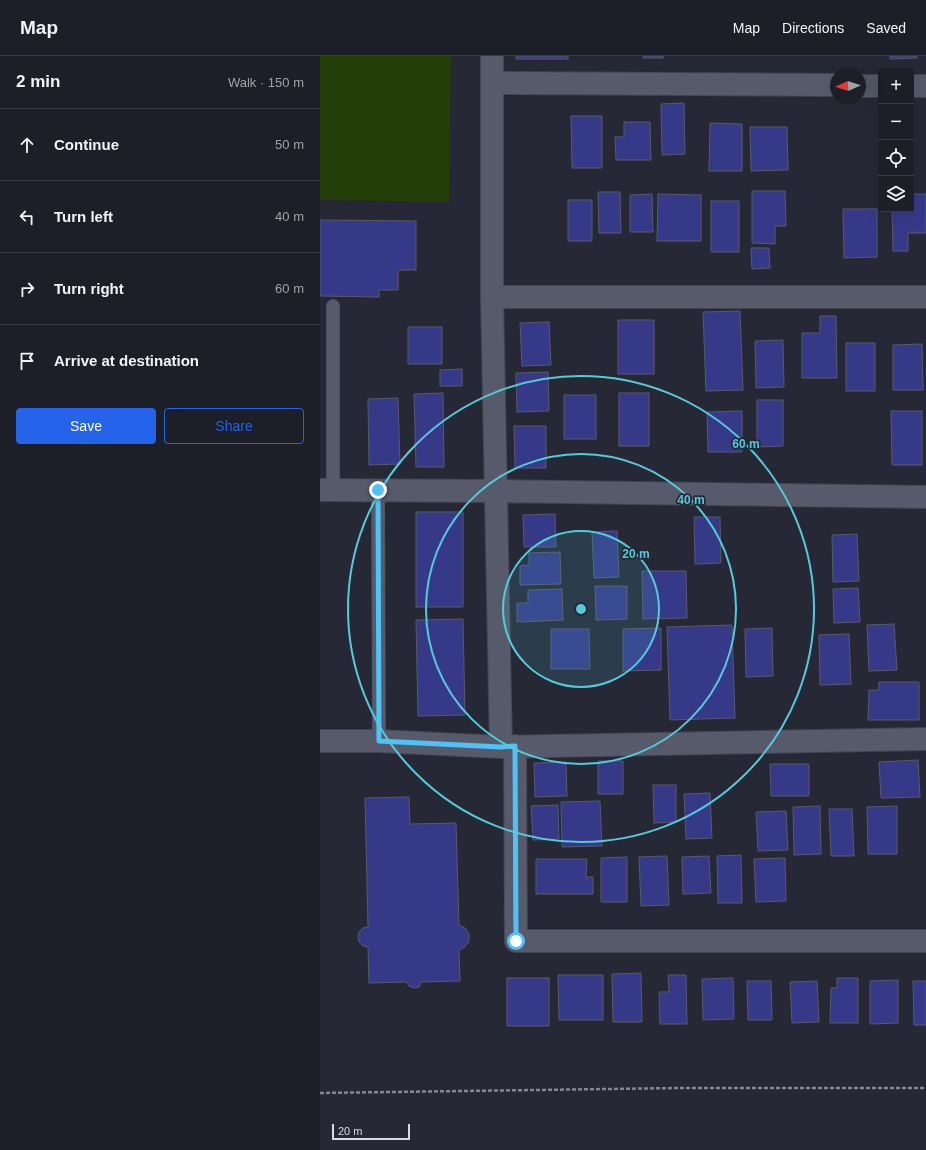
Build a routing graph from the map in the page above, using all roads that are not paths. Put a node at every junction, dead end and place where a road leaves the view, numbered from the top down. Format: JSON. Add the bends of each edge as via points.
{"nodes":[{"id":1,"x":492,"y":56,"type":"edge"},
{"id":2,"x":492,"y":83,"type":"junction"},
{"id":3,"x":830,"y":85,"type":"edge"},
{"id":4,"x":866,"y":86,"type":"edge"},
{"id":5,"x":878,"y":86,"type":"edge"},
{"id":6,"x":914,"y":86,"type":"edge"},
{"id":7,"x":926,"y":86,"type":"edge"},
{"id":8,"x":492,"y":297,"type":"junction"},
{"id":9,"x":926,"y":297,"type":"edge"},
{"id":10,"x":333,"y":306,"type":"dead end"},
{"id":11,"x":327,"y":490,"type":"edge"},
{"id":12,"x":378,"y":490,"type":"junction"},
{"id":13,"x":495,"y":491,"type":"junction"},
{"id":14,"x":926,"y":497,"type":"edge"},
{"id":15,"x":926,"y":739,"type":"edge"},
{"id":16,"x":320,"y":741,"type":"edge"},
{"id":17,"x":379,"y":741,"type":"junction"},
{"id":18,"x":508,"y":747,"type":"junction"},
{"id":19,"x":926,"y":941,"type":"edge"}],
"edges":[{"from":1,"to":2,"type":"street"},
{"from":2,"to":3,"type":"street"},
{"from":2,"to":8,"type":"street"},
{"from":4,"to":5,"type":"street"},
{"from":6,"to":7,"type":"street"},
{"from":8,"to":9,"type":"street"},
{"from":8,"to":13,"type":"street"},
{"from":10,"to":11,"type":"lane"},
{"from":11,"to":12,"type":"street"},
{"from":12,"to":13,"type":"street"},
{"from":12,"to":17,"type":"lane"},
{"from":13,"to":14,"type":"street"},
{"from":13,"to":18,"type":"street"},
{"from":15,"to":18,"type":"street"},
{"from":16,"to":17,"type":"street"},
{"from":17,"to":18,"type":"street"},
{"from":18,"to":19,"type":"street","via":[[516,941]]}]}
